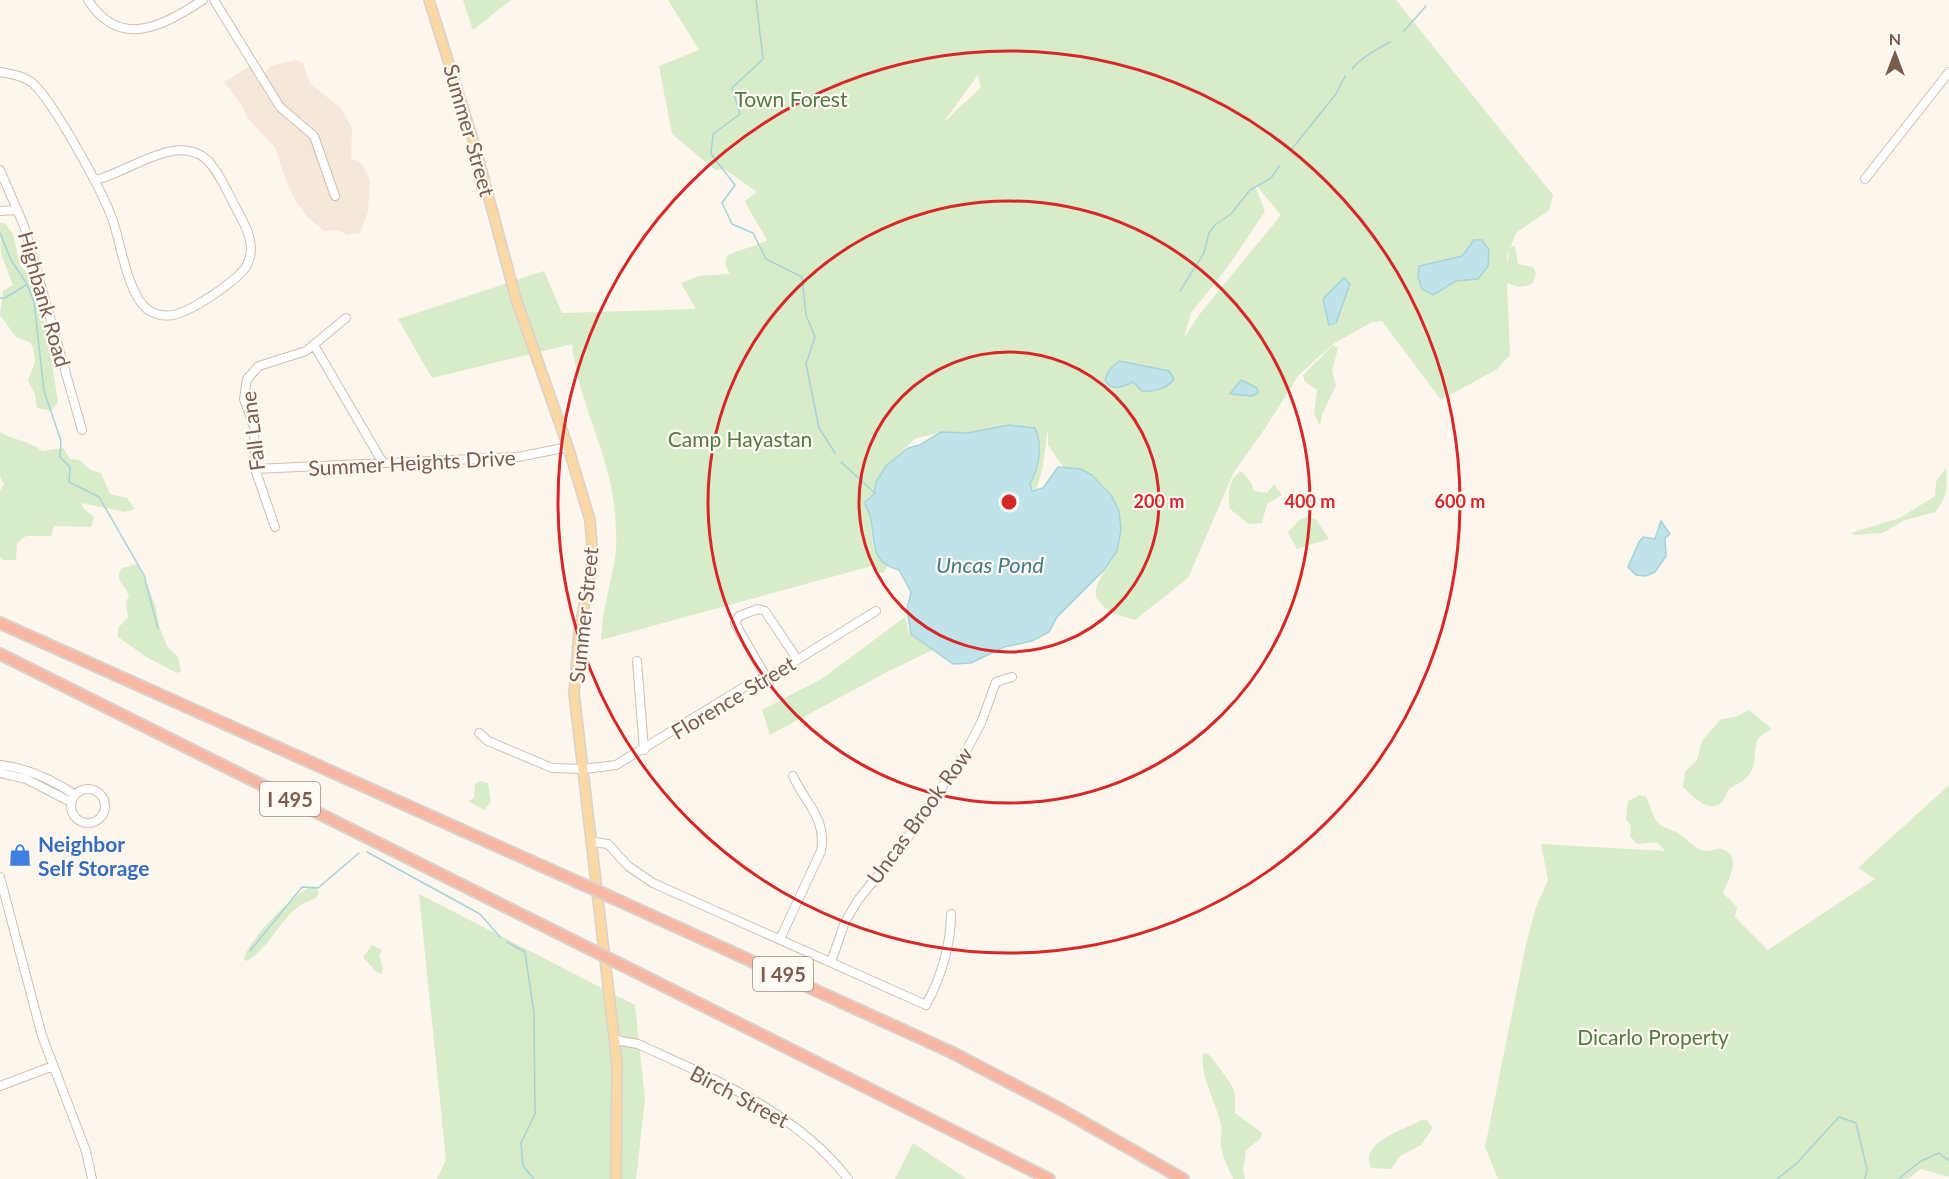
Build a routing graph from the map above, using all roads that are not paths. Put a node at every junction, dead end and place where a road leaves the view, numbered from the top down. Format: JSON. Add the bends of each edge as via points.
{"nodes":[{"id":1,"x":88,"y":0,"type":"edge"},
{"id":2,"x":203,"y":0,"type":"edge"},
{"id":3,"x":214,"y":0,"type":"edge"},
{"id":4,"x":429,"y":0,"type":"edge"},
{"id":5,"x":0,"y":72,"type":"edge"},
{"id":6,"x":1949,"y":72,"type":"edge"},
{"id":7,"x":0,"y":170,"type":"edge"},
{"id":8,"x":1864,"y":179,"type":"dead end"},
{"id":9,"x":95,"y":180,"type":"junction"},
{"id":10,"x":335,"y":196,"type":"dead end"},
{"id":11,"x":16,"y":210,"type":"junction"},
{"id":12,"x":0,"y":212,"type":"edge"},
{"id":13,"x":346,"y":318,"type":"dead end"},
{"id":14,"x":314,"y":345,"type":"junction"},
{"id":15,"x":82,"y":430,"type":"dead end"},
{"id":16,"x":568,"y":447,"type":"junction"},
{"id":17,"x":383,"y":463,"type":"junction"},
{"id":18,"x":255,"y":469,"type":"junction"},
{"id":19,"x":275,"y":527,"type":"dead end"},
{"id":20,"x":876,"y":611,"type":"dead end"},
{"id":21,"x":0,"y":623,"type":"edge"},
{"id":22,"x":0,"y":654,"type":"edge"},
{"id":23,"x":797,"y":659,"type":"junction"},
{"id":24,"x":637,"y":661,"type":"dead end"},
{"id":25,"x":766,"y":677,"type":"junction"},
{"id":26,"x":1012,"y":677,"type":"dead end"},
{"id":27,"x":479,"y":733,"type":"dead end"},
{"id":28,"x":644,"y":750,"type":"junction"},
{"id":29,"x":0,"y":765,"type":"edge"},
{"id":30,"x":584,"y":769,"type":"junction"},
{"id":31,"x":0,"y":774,"type":"edge"},
{"id":32,"x":793,"y":776,"type":"dead end"},
{"id":33,"x":73,"y":798,"type":"junction"},
{"id":34,"x":594,"y":842,"type":"junction"},
{"id":35,"x":0,"y":877,"type":"edge"},
{"id":36,"x":951,"y":914,"type":"dead end"},
{"id":37,"x":780,"y":939,"type":"junction"},
{"id":38,"x":831,"y":962,"type":"junction"},
{"id":39,"x":615,"y":1040,"type":"junction"},
{"id":40,"x":53,"y":1066,"type":"junction"},
{"id":41,"x":0,"y":1086,"type":"edge"},
{"id":42,"x":92,"y":1179,"type":"edge"},
{"id":43,"x":616,"y":1179,"type":"edge"},
{"id":44,"x":848,"y":1179,"type":"edge"},
{"id":45,"x":1049,"y":1179,"type":"edge"},
{"id":46,"x":1183,"y":1179,"type":"edge"}],
"edges":[{"from":1,"to":2,"type":"street","via":[[112,25],[139,30],[161,25]]},
{"from":3,"to":10,"type":"street","via":[[280,107],[314,136]]},
{"from":4,"to":16,"type":"main road","name":"Summer Street","via":[[531,347]]},
{"from":5,"to":9,"type":"street","via":[[18,75],[36,87]]},
{"from":6,"to":8,"type":"street"},
{"from":7,"to":11,"type":"street","name":"Highbank Road"},
{"from":9,"to":9,"type":"street","via":[[113,220],[133,289],[146,308],[178,316],[207,299],[248,265],[252,242],[243,221],[207,160],[192,151],[161,155]]},
{"from":11,"to":12,"type":"street"},
{"from":11,"to":15,"type":"street","name":"Highbank Road","via":[[40,278]]},
{"from":13,"to":14,"type":"street","name":"Fall Lane"},
{"from":14,"to":17,"type":"street"},
{"from":14,"to":18,"type":"street","name":"Fall Lane","via":[[296,356],[259,366],[247,379],[244,399],[254,427]]},
{"from":16,"to":17,"type":"street","name":"Summer Heights Drive","via":[[518,457]]},
{"from":16,"to":30,"type":"main road","name":"Summer Street","via":[[592,539],[592,570],[575,669],[575,704]]},
{"from":17,"to":18,"type":"street","name":"Summer Heights Drive"},
{"from":18,"to":19,"type":"street","name":"Fall Lane"},
{"from":20,"to":23,"type":"street","name":"Florence Street"},
{"from":21,"to":46,"type":"highway","number":"I 495","bridge":true,"via":[[951,1052]]},
{"from":22,"to":45,"type":"highway","number":"I 495","bridge":true},
{"from":23,"to":25,"type":"street","name":"Florence Street"},
{"from":23,"to":25,"type":"street","via":[[765,611],[758,609],[735,620]]},
{"from":24,"to":28,"type":"street"},
{"from":25,"to":28,"type":"street","name":"Florence Street"},
{"from":26,"to":38,"type":"street","name":"Uncas Brook Row","via":[[996,682],[965,753],[904,843],[858,900],[845,922]]},
{"from":27,"to":30,"type":"street","name":"Florence Street","via":[[541,765]]},
{"from":28,"to":30,"type":"street","name":"Florence Street","via":[[616,765]]},
{"from":29,"to":33,"type":"street","via":[[16,766],[38,775]]},
{"from":30,"to":34,"type":"main road","name":"Summer Street"},
{"from":31,"to":33,"type":"street","via":[[26,779]]},
{"from":32,"to":37,"type":"street","via":[[818,817],[823,840]]},
{"from":33,"to":33,"type":"street","via":[[73,815],[81,822],[95,821],[103,814],[104,800],[98,792],[84,789]]},
{"from":34,"to":37,"type":"street","via":[[609,844],[628,866],[653,883]]},
{"from":34,"to":39,"type":"main road","name":"Summer Street"},
{"from":35,"to":40,"type":"street"},
{"from":36,"to":38,"type":"street","via":[[950,937],[926,1005]]},
{"from":37,"to":38,"type":"street"},
{"from":39,"to":43,"type":"main road","name":"Summer Street"},
{"from":39,"to":44,"type":"street","name":"Birch Street","via":[[638,1044],[774,1112],[812,1138]]},
{"from":40,"to":41,"type":"street"},
{"from":40,"to":42,"type":"street","via":[[87,1151]]}]}
